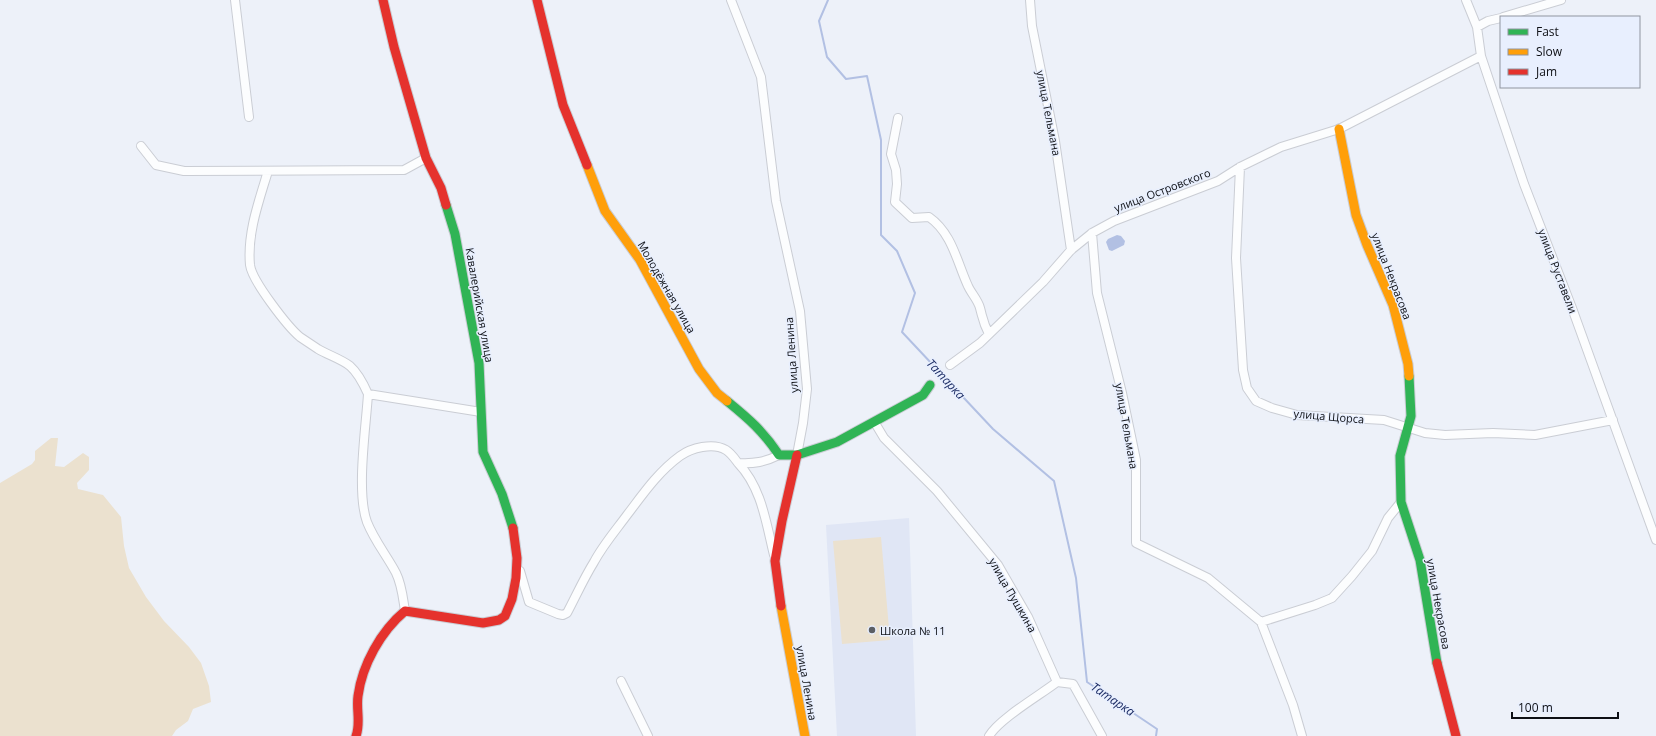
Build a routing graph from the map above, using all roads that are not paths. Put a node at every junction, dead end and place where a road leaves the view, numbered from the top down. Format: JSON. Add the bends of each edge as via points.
{"nodes":[{"id":1,"x":235,"y":0,"type":"edge"},
{"id":2,"x":383,"y":0,"type":"edge"},
{"id":3,"x":537,"y":0,"type":"edge"},
{"id":4,"x":731,"y":0,"type":"edge"},
{"id":5,"x":1030,"y":0,"type":"edge"},
{"id":6,"x":1466,"y":0,"type":"edge"},
{"id":7,"x":1561,"y":0,"type":"edge"},
{"id":8,"x":1505,"y":16,"type":"edge"},
{"id":9,"x":1500,"y":18,"type":"edge"},
{"id":10,"x":1477,"y":27,"type":"junction"},
{"id":11,"x":1481,"y":56,"type":"junction"},
{"id":12,"x":249,"y":117,"type":"dead end"},
{"id":13,"x":898,"y":118,"type":"dead end"},
{"id":14,"x":1339,"y":129,"type":"junction"},
{"id":15,"x":141,"y":146,"type":"dead end"},
{"id":16,"x":426,"y":158,"type":"junction"},
{"id":17,"x":1240,"y":167,"type":"junction"},
{"id":18,"x":268,"y":171,"type":"junction"},
{"id":19,"x":1092,"y":233,"type":"junction"},
{"id":20,"x":1071,"y":250,"type":"junction"},
{"id":21,"x":989,"y":334,"type":"junction"},
{"id":22,"x":950,"y":365,"type":"dead end"},
{"id":23,"x":930,"y":385,"type":"dead end"},
{"id":24,"x":368,"y":394,"type":"junction"},
{"id":25,"x":481,"y":412,"type":"junction"},
{"id":26,"x":1613,"y":420,"type":"junction"},
{"id":27,"x":875,"y":423,"type":"junction"},
{"id":28,"x":1406,"y":428,"type":"junction"},
{"id":29,"x":779,"y":455,"type":"junction"},
{"id":30,"x":797,"y":455,"type":"junction"},
{"id":31,"x":738,"y":464,"type":"junction"},
{"id":32,"x":1401,"y":502,"type":"junction"},
{"id":33,"x":1656,"y":540,"type":"edge"},
{"id":34,"x":517,"y":558,"type":"junction"},
{"id":35,"x":775,"y":561,"type":"junction"},
{"id":36,"x":406,"y":611,"type":"junction"},
{"id":37,"x":1261,"y":622,"type":"junction"},
{"id":38,"x":621,"y":681,"type":"dead end"},
{"id":39,"x":1057,"y":682,"type":"junction"},
{"id":40,"x":356,"y":736,"type":"edge"},
{"id":41,"x":648,"y":736,"type":"edge"},
{"id":42,"x":805,"y":736,"type":"edge"},
{"id":43,"x":988,"y":736,"type":"edge"},
{"id":44,"x":1102,"y":736,"type":"edge"},
{"id":45,"x":1302,"y":736,"type":"edge"},
{"id":46,"x":1456,"y":736,"type":"edge"}],
"edges":[{"from":1,"to":12,"type":"street"},
{"from":2,"to":16,"type":"street","name":"Кавалерийская улица"},
{"from":3,"to":29,"type":"street","name":"Молодёжная улица","via":[[563,105],[605,211],[640,260],[699,369],[717,393],[753,422],[767,437]]},
{"from":4,"to":30,"type":"street","name":"улица Ленина","via":[[761,77],[776,201],[800,311],[807,389]]},
{"from":5,"to":20,"type":"street","name":"улица Тельмана","via":[[1032,26],[1055,141]]},
{"from":6,"to":10,"type":"street","name":"улица Руставели"},
{"from":7,"to":8,"type":"street"},
{"from":9,"to":10,"type":"street"},
{"from":10,"to":11,"type":"street","name":"улица Руставели"},
{"from":11,"to":14,"type":"street","name":"улица Островского"},
{"from":11,"to":26,"type":"street","name":"улица Руставели","via":[[1524,184]]},
{"from":13,"to":21,"type":"street","via":[[891,154],[898,184],[895,202],[912,218],[929,217],[950,241],[968,288],[980,306],[982,321]]},
{"from":14,"to":17,"type":"street","name":"улица Островского","via":[[1281,147]]},
{"from":14,"to":28,"type":"street","name":"улица Некрасова","via":[[1356,215],[1393,305],[1402,337],[1408,364],[1411,416]]},
{"from":15,"to":18,"type":"street","via":[[156,165],[184,171]]},
{"from":16,"to":18,"type":"street","via":[[404,170]]},
{"from":16,"to":25,"type":"street","name":"Кавалерийская улица","via":[[441,188],[455,234],[479,363]]},
{"from":17,"to":19,"type":"street","name":"улица Островского","via":[[1218,181],[1114,221]]},
{"from":17,"to":28,"type":"street","name":"улица Щорса","via":[[1236,258],[1243,370],[1247,388],[1256,401],[1296,415],[1384,420]]},
{"from":18,"to":24,"type":"street","via":[[255,214],[250,267],[258,284],[300,336],[350,367]]},
{"from":19,"to":20,"type":"street","name":"улица Островского"},
{"from":19,"to":37,"type":"street","name":"улица Тельмана","via":[[1097,293],[1136,460],[1136,543],[1208,578]]},
{"from":20,"to":21,"type":"street","name":"улица Островского","via":[[1043,282]]},
{"from":21,"to":22,"type":"street","name":"улица Островского"},
{"from":23,"to":27,"type":"street","via":[[924,395]]},
{"from":24,"to":25,"type":"street"},
{"from":24,"to":36,"type":"street","via":[[362,477],[367,521],[396,574]]},
{"from":25,"to":34,"type":"street","name":"Кавалерийская улица","via":[[483,452],[502,494],[515,533]]},
{"from":26,"to":28,"type":"street","name":"улица Щорса","via":[[1535,435],[1445,435]]},
{"from":26,"to":33,"type":"street","name":"улица Руставели"},
{"from":27,"to":30,"type":"street","via":[[837,442]]},
{"from":27,"to":39,"type":"street","name":"улица Пушкина","via":[[884,438],[937,490],[998,565],[1028,617]]},
{"from":28,"to":32,"type":"street","name":"улица Некрасова","via":[[1400,456]]},
{"from":29,"to":30,"type":"street"},
{"from":29,"to":31,"type":"street","via":[[758,463]]},
{"from":30,"to":35,"type":"street","name":"улица Ленина"},
{"from":31,"to":34,"type":"street","via":[[726,450],[718,447],[694,449],[669,464],[649,485],[614,531],[594,561],[567,613],[563,615],[529,602]]},
{"from":31,"to":35,"type":"street","via":[[757,491]]},
{"from":32,"to":37,"type":"street","via":[[1388,518],[1372,551],[1332,598]]},
{"from":32,"to":46,"type":"street","name":"улица Некрасова","via":[[1420,560],[1437,663]]},
{"from":34,"to":36,"type":"street","name":"Кавалерийская улица","via":[[512,599],[505,616],[498,620],[483,623]]},
{"from":35,"to":42,"type":"street","name":"улица Ленина"},
{"from":36,"to":40,"type":"street","via":[[386,630],[364,672],[358,695],[359,729]]},
{"from":37,"to":45,"type":"street","name":"улица Тельмана","via":[[1293,705]]},
{"from":38,"to":41,"type":"street"},
{"from":39,"to":43,"type":"street","via":[[994,728]]},
{"from":39,"to":44,"type":"street","via":[[1073,684]]}]}
